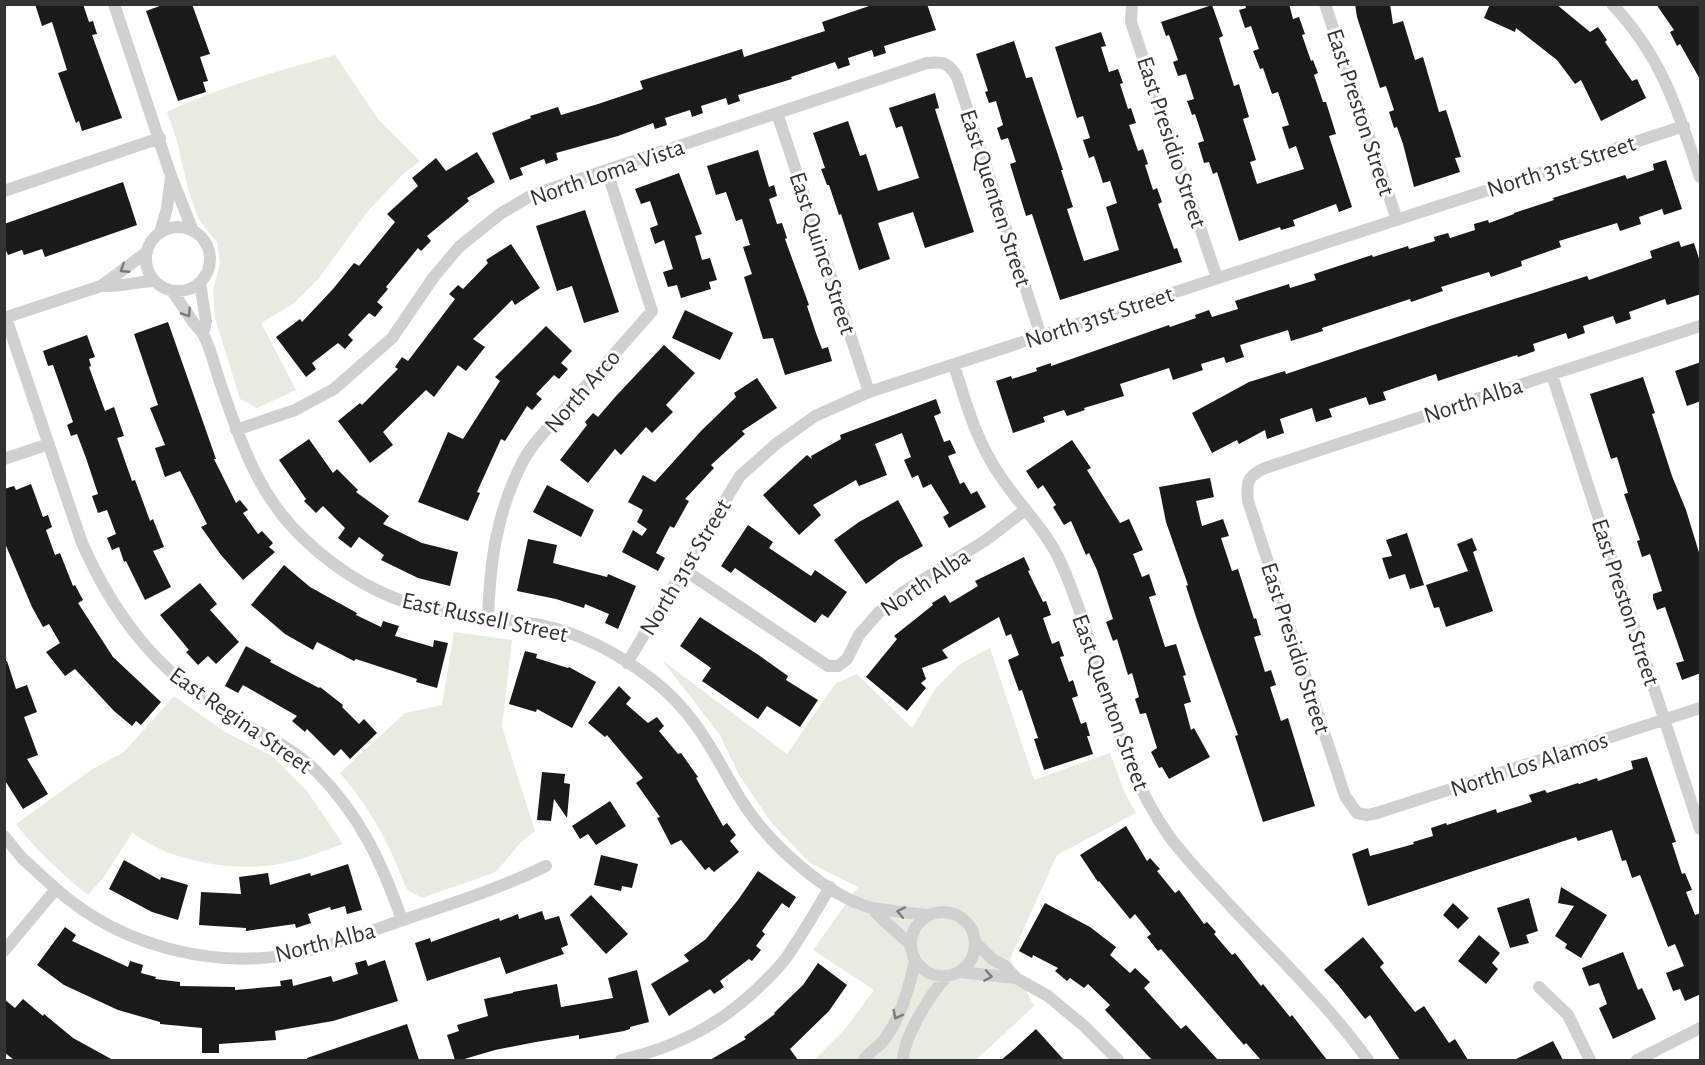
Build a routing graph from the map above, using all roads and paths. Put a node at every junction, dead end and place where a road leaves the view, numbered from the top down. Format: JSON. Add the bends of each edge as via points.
{"nodes":[{"id":1,"x":114,"y":4,"type":"edge"},
{"id":2,"x":1325,"y":4,"type":"edge"},
{"id":3,"x":1612,"y":4,"type":"edge"},
{"id":4,"x":1131,"y":5,"type":"edge"},
{"id":5,"x":945,"y":62,"type":"joint"},
{"id":6,"x":777,"y":113,"type":"junction"},
{"id":7,"x":1684,"y":126,"type":"junction"},
{"id":8,"x":159,"y":138,"type":"junction"},
{"id":9,"x":607,"y":171,"type":"junction"},
{"id":10,"x":171,"y":176,"type":"junction"},
{"id":11,"x":1701,"y":177,"type":"edge"},
{"id":12,"x":4,"y":191,"type":"edge"},
{"id":13,"x":1396,"y":220,"type":"junction"},
{"id":14,"x":193,"y":231,"type":"junction"},
{"id":15,"x":160,"y":233,"type":"junction"},
{"id":16,"x":147,"y":252,"type":"junction"},
{"id":17,"x":1217,"y":278,"type":"junction"},
{"id":18,"x":154,"y":281,"type":"junction"},
{"id":19,"x":200,"y":283,"type":"junction"},
{"id":20,"x":100,"y":286,"type":"junction"},
{"id":21,"x":172,"y":291,"type":"junction"},
{"id":22,"x":5,"y":318,"type":"edge"},
{"id":23,"x":1701,"y":326,"type":"edge"},
{"id":24,"x":203,"y":334,"type":"junction"},
{"id":25,"x":1041,"y":336,"type":"junction"},
{"id":26,"x":954,"y":364,"type":"junction"},
{"id":27,"x":1552,"y":375,"type":"junction"},
{"id":28,"x":868,"y":392,"type":"junction"},
{"id":29,"x":236,"y":430,"type":"junction"},
{"id":30,"x":49,"y":444,"type":"junction"},
{"id":31,"x":4,"y":459,"type":"edge"},
{"id":32,"x":1249,"y":480,"type":"joint"},
{"id":33,"x":1025,"y":510,"type":"junction"},
{"id":34,"x":683,"y":569,"type":"junction"},
{"id":35,"x":488,"y":618,"type":"junction"},
{"id":36,"x":627,"y":663,"type":"junction"},
{"id":37,"x":1701,"y":708,"type":"edge"},
{"id":38,"x":1664,"y":720,"type":"junction"},
{"id":39,"x":1357,"y":813,"type":"joint"},
{"id":40,"x":1701,"y":829,"type":"edge"},
{"id":41,"x":4,"y":836,"type":"edge"},
{"id":42,"x":546,"y":866,"type":"dead end"},
{"id":43,"x":830,"y":887,"type":"junction"},
{"id":44,"x":56,"y":889,"type":"junction"},
{"id":45,"x":873,"y":909,"type":"junction"},
{"id":46,"x":929,"y":915,"type":"junction"},
{"id":47,"x":402,"y":920,"type":"junction"},
{"id":48,"x":975,"y":942,"type":"junction"},
{"id":49,"x":911,"y":946,"type":"junction"},
{"id":50,"x":4,"y":951,"type":"edge"},
{"id":51,"x":915,"y":960,"type":"junction"},
{"id":52,"x":953,"y":974,"type":"junction"},
{"id":53,"x":1016,"y":978,"type":"junction"},
{"id":54,"x":1539,"y":987,"type":"dead end"},
{"id":55,"x":1701,"y":1028,"type":"edge"},
{"id":56,"x":621,"y":1060,"type":"edge"},
{"id":57,"x":864,"y":1060,"type":"edge"},
{"id":58,"x":903,"y":1060,"type":"edge"},
{"id":59,"x":1117,"y":1060,"type":"edge"},
{"id":60,"x":1368,"y":1060,"type":"edge"},
{"id":61,"x":1590,"y":1060,"type":"edge"},
{"id":62,"x":1637,"y":1060,"type":"edge"}],
"edges":[{"from":1,"to":8,"type":"street"},
{"from":2,"to":13,"type":"street","name":"East Preston Street"},
{"from":3,"to":7,"type":"street","via":[[1631,24],[1653,58]]},
{"from":4,"to":17,"type":"street","name":"East Presidio Street","via":[[1131,22]]},
{"from":5,"to":6,"type":"street","name":"North Loma Vista","via":[[927,63]]},
{"from":5,"to":25,"type":"street","name":"East Quenten Street","via":[[957,77]]},
{"from":6,"to":9,"type":"street","name":"North Loma Vista"},
{"from":6,"to":28,"type":"street","name":"East Quince Street"},
{"from":7,"to":11,"type":"street"},
{"from":7,"to":13,"type":"street","name":"North 31st Street"},
{"from":8,"to":10,"type":"street"},
{"from":8,"to":12,"type":"street"},
{"from":9,"to":29,"type":"street","name":"North Loma Vista","via":[[532,195],[500,214],[459,247],[392,338],[334,389],[295,410]]},
{"from":9,"to":35,"type":"street","name":"North Arco","via":[[652,311],[522,462],[497,532],[490,570]]},
{"from":10,"to":14,"type":"street"},
{"from":10,"to":15,"type":"street"},
{"from":13,"to":17,"type":"street","name":"North 31st Street"},
{"from":14,"to":15,"type":"street","via":[[176,227]]},
{"from":14,"to":19,"type":"street","via":[[203,239],[210,257]]},
{"from":15,"to":16,"type":"street"},
{"from":16,"to":18,"type":"street","via":[[148,272]]},
{"from":16,"to":20,"type":"street","one_way":true},
{"from":17,"to":25,"type":"street","name":"North 31st Street"},
{"from":18,"to":20,"type":"street"},
{"from":18,"to":21,"type":"street"},
{"from":19,"to":21,"type":"street","via":[[182,292]]},
{"from":19,"to":24,"type":"street","name":"East Russell Street","via":[[206,321]]},
{"from":20,"to":22,"type":"street"},
{"from":21,"to":24,"type":"street","name":"East Russell Street","one_way":true},
{"from":22,"to":30,"type":"street","name":"East Regina Street"},
{"from":23,"to":27,"type":"street","name":"North Alba"},
{"from":24,"to":29,"type":"street","name":"East Russell Street"},
{"from":25,"to":26,"type":"street","name":"North 31st Street"},
{"from":26,"to":28,"type":"street","name":"North 31st Street"},
{"from":26,"to":33,"type":"street","name":"East Quenton Street","via":[[985,451]]},
{"from":27,"to":32,"type":"street","name":"North Alba","via":[[1265,468]]},
{"from":27,"to":38,"type":"street","name":"East Preston Street"},
{"from":28,"to":34,"type":"street","name":"North 31st Street","via":[[815,416],[740,476]]},
{"from":29,"to":35,"type":"street","name":"East Russell Street","via":[[258,478],[284,519],[341,570],[365,585],[415,605]]},
{"from":30,"to":31,"type":"street"},
{"from":30,"to":47,"type":"street","name":"East Regina Street","via":[[82,543],[133,632],[154,657],[206,701],[288,749],[315,770],[371,844]]},
{"from":32,"to":39,"type":"street","name":"East Presidio Street","via":[[1248,501],[1345,796]]},
{"from":33,"to":34,"type":"street","name":"North Alba","via":[[986,540],[903,592],[879,612],[859,635],[847,659],[837,666],[828,666]]},
{"from":33,"to":60,"type":"street","name":"East Quenton Street","via":[[1060,560],[1120,741],[1149,805],[1171,838]]},
{"from":34,"to":36,"type":"street","name":"North 31st Street"},
{"from":35,"to":36,"type":"street","name":"East Russell Street","via":[[568,633],[601,646]]},
{"from":36,"to":43,"type":"street","name":"East Russell Street","via":[[654,681],[695,723],[741,800],[779,847]]},
{"from":37,"to":38,"type":"street","name":"North Los Alamos"},
{"from":38,"to":39,"type":"street","name":"North Los Alamos","via":[[1377,813]]},
{"from":38,"to":40,"type":"street","name":"East Preston Street"},
{"from":41,"to":44,"type":"street","name":"North Alba"},
{"from":42,"to":47,"type":"street","name":"North Alba","via":[[509,884]]},
{"from":43,"to":45,"type":"street","name":"East Russell Street"},
{"from":43,"to":56,"type":"street","via":[[785,960],[743,1001],[697,1034],[649,1054]]},
{"from":44,"to":47,"type":"street","name":"North Alba","via":[[74,905],[126,933],[213,958],[306,952]]},
{"from":44,"to":50,"type":"street"},
{"from":46,"to":45,"type":"street","name":"East Russell Street","one_way":true},
{"from":45,"to":49,"type":"street","name":"East Russell Street"},
{"from":46,"to":48,"type":"street","via":[[949,912],[959,916],[973,931]]},
{"from":46,"to":49,"type":"street","via":[[915,928]]},
{"from":48,"to":52,"type":"street","via":[[972,959]]},
{"from":48,"to":53,"type":"street"},
{"from":49,"to":51,"type":"street"},
{"from":51,"to":52,"type":"street","via":[[929,973]]},
{"from":51,"to":57,"type":"street","one_way":true,"via":[[904,1002],[884,1040]]},
{"from":52,"to":53,"type":"street","one_way":true},
{"from":52,"to":58,"type":"street","via":[[930,996]]},
{"from":53,"to":59,"type":"street","via":[[1048,996]]},
{"from":54,"to":61,"type":"street","via":[[1568,1015]]},
{"from":55,"to":62,"type":"street"}]}
